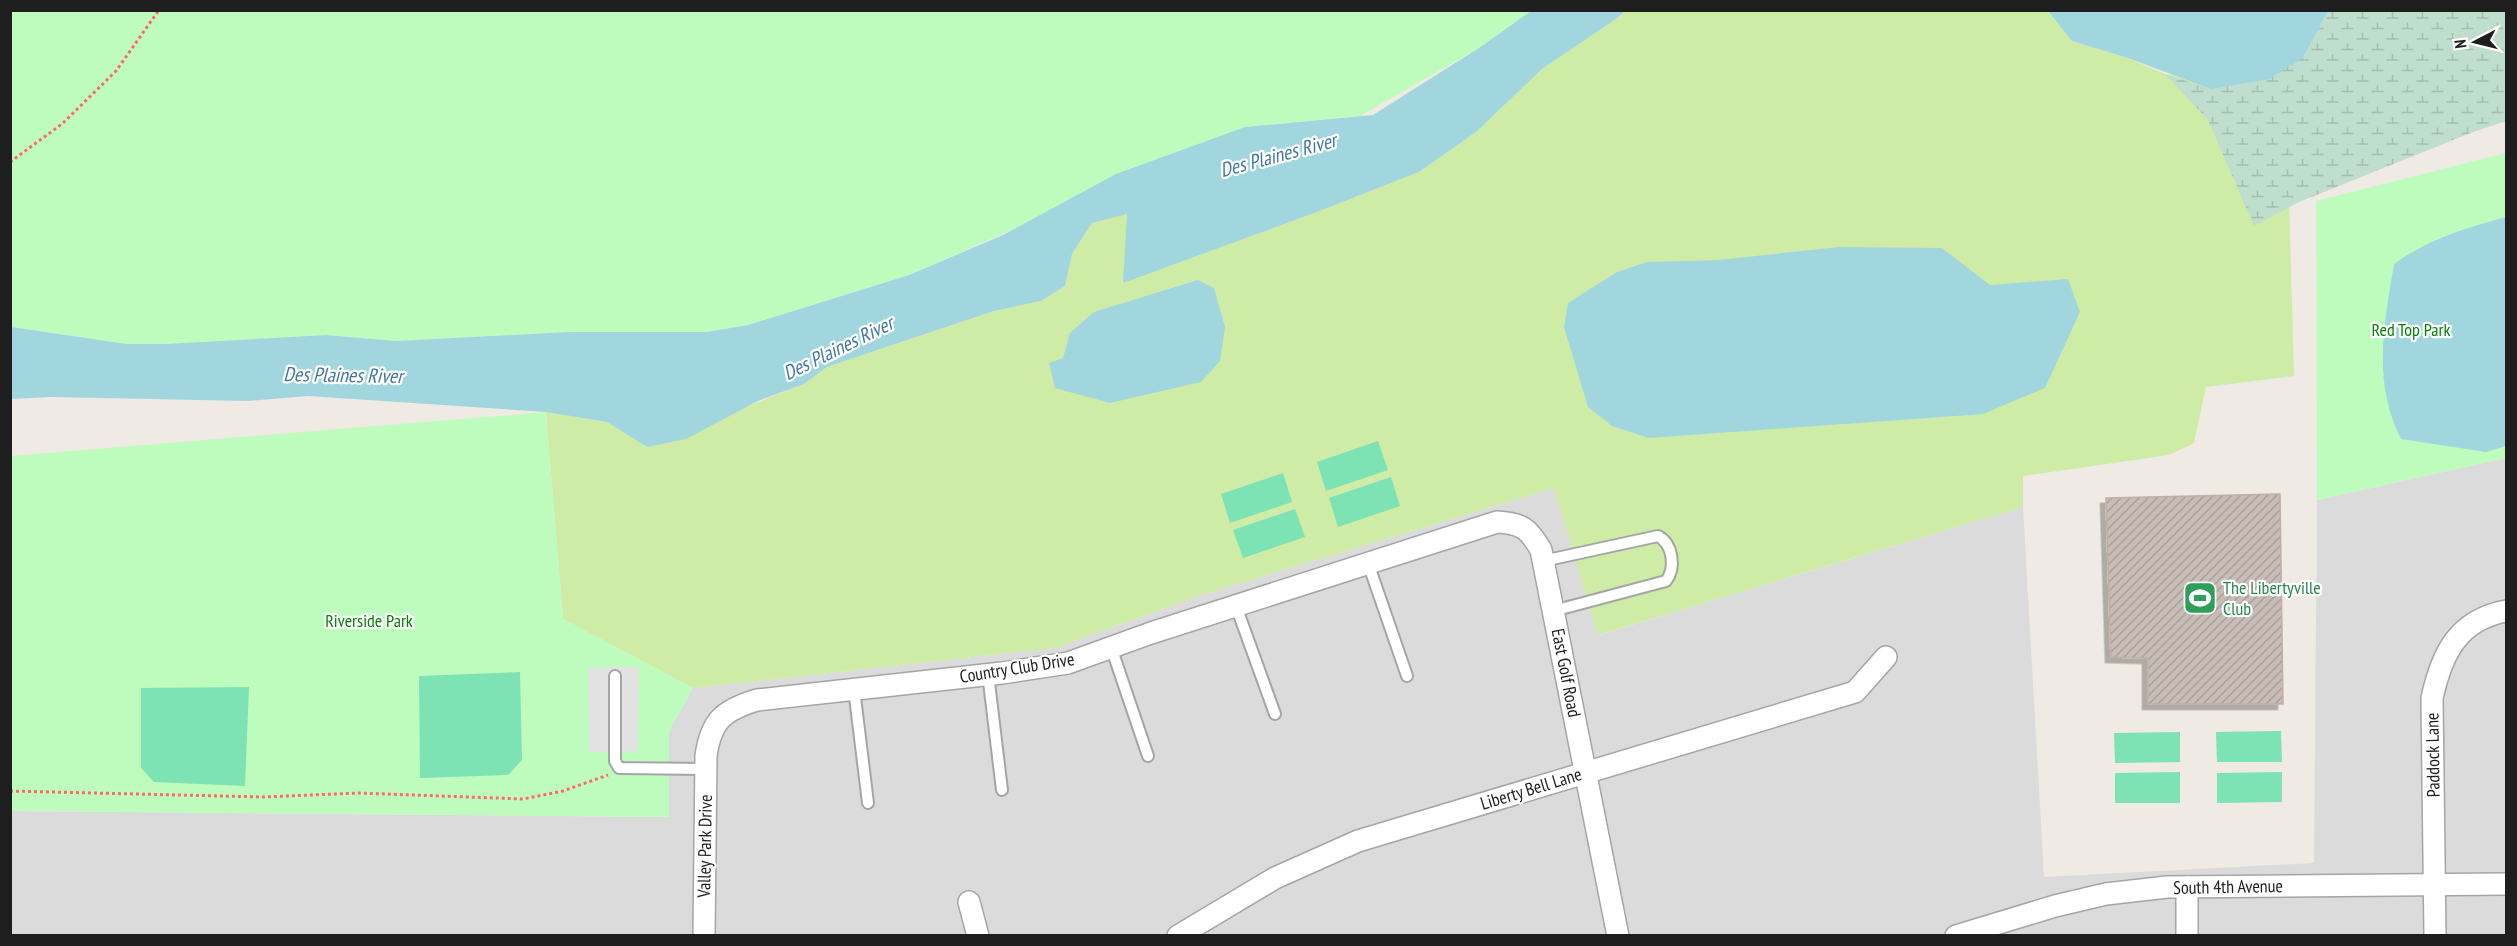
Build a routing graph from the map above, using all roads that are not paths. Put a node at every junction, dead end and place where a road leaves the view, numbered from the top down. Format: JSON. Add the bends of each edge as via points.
{"nodes":[{"id":1,"x":1416,"y":548,"type":"joint"},
{"id":2,"x":1543,"y":561,"type":"junction"},
{"id":3,"x":1368,"y":563,"type":"junction"},
{"id":4,"x":1236,"y":606,"type":"junction"},
{"id":5,"x":1553,"y":611,"type":"junction"},
{"id":6,"x":2506,"y":611,"type":"edge"},
{"id":7,"x":1110,"y":647,"type":"junction"},
{"id":8,"x":1886,"y":657,"type":"dead end"},
{"id":9,"x":988,"y":674,"type":"junction"},
{"id":10,"x":615,"y":676,"type":"dead end"},
{"id":11,"x":1407,"y":676,"type":"dead end"},
{"id":12,"x":854,"y":689,"type":"junction"},
{"id":13,"x":1275,"y":714,"type":"dead end"},
{"id":14,"x":1148,"y":756,"type":"dead end"},
{"id":15,"x":706,"y":762,"type":"junction"},
{"id":16,"x":1586,"y":772,"type":"junction"},
{"id":17,"x":1002,"y":790,"type":"dead end"},
{"id":18,"x":868,"y":803,"type":"dead end"},
{"id":19,"x":2506,"y":884,"type":"edge"},
{"id":20,"x":2434,"y":885,"type":"junction"},
{"id":21,"x":2187,"y":887,"type":"junction"},
{"id":22,"x":969,"y":903,"type":"dead end"},
{"id":23,"x":704,"y":936,"type":"edge"},
{"id":24,"x":978,"y":936,"type":"edge"},
{"id":25,"x":1178,"y":936,"type":"edge"},
{"id":26,"x":1618,"y":936,"type":"edge"},
{"id":27,"x":1956,"y":936,"type":"edge"},
{"id":28,"x":2187,"y":936,"type":"edge"},
{"id":29,"x":2434,"y":936,"type":"edge"}],
"edges":[{"from":1,"to":2,"type":"street","name":"East Golf Road","via":[[1497,522],[1512,523],[1533,535]]},
{"from":1,"to":3,"type":"street","name":"Country Club Drive"},
{"from":2,"to":5,"type":"street","name":"East Golf Road"},
{"from":2,"to":5,"type":"lane","via":[[1658,536],[1671,553],[1672,569],[1666,581]]},
{"from":3,"to":4,"type":"street","name":"Country Club Drive"},
{"from":3,"to":11,"type":"lane"},
{"from":4,"to":7,"type":"street","name":"Country Club Drive"},
{"from":4,"to":13,"type":"lane"},
{"from":5,"to":16,"type":"street","name":"East Golf Road"},
{"from":6,"to":20,"type":"street","name":"Paddock Lane","via":[[2469,624],[2450,646],[2438,674],[2432,698]]},
{"from":7,"to":9,"type":"street","name":"Country Club Drive","via":[[1068,663]]},
{"from":7,"to":14,"type":"lane"},
{"from":8,"to":16,"type":"street","name":"Liberty Bell Lane","via":[[1855,692]]},
{"from":9,"to":12,"type":"street","name":"Country Club Drive"},
{"from":9,"to":17,"type":"lane"},
{"from":10,"to":15,"type":"lane","via":[[615,761],[619,768]]},
{"from":12,"to":15,"type":"street","name":"Country Club Drive","via":[[757,700],[733,708],[717,723],[708,741]]},
{"from":12,"to":18,"type":"lane"},
{"from":15,"to":23,"type":"street","name":"Valley Park Drive"},
{"from":16,"to":25,"type":"street","name":"Liberty Bell Lane","via":[[1358,841],[1275,878]]},
{"from":16,"to":26,"type":"street","name":"East Golf Road"},
{"from":19,"to":20,"type":"street","name":"South 4th Avenue"},
{"from":20,"to":21,"type":"street","name":"South 4th Avenue"},
{"from":20,"to":29,"type":"street","name":"Paddock Lane"},
{"from":21,"to":27,"type":"street","name":"South 4th Avenue","via":[[2106,894]]},
{"from":21,"to":28,"type":"street"},
{"from":22,"to":24,"type":"street"}]}
